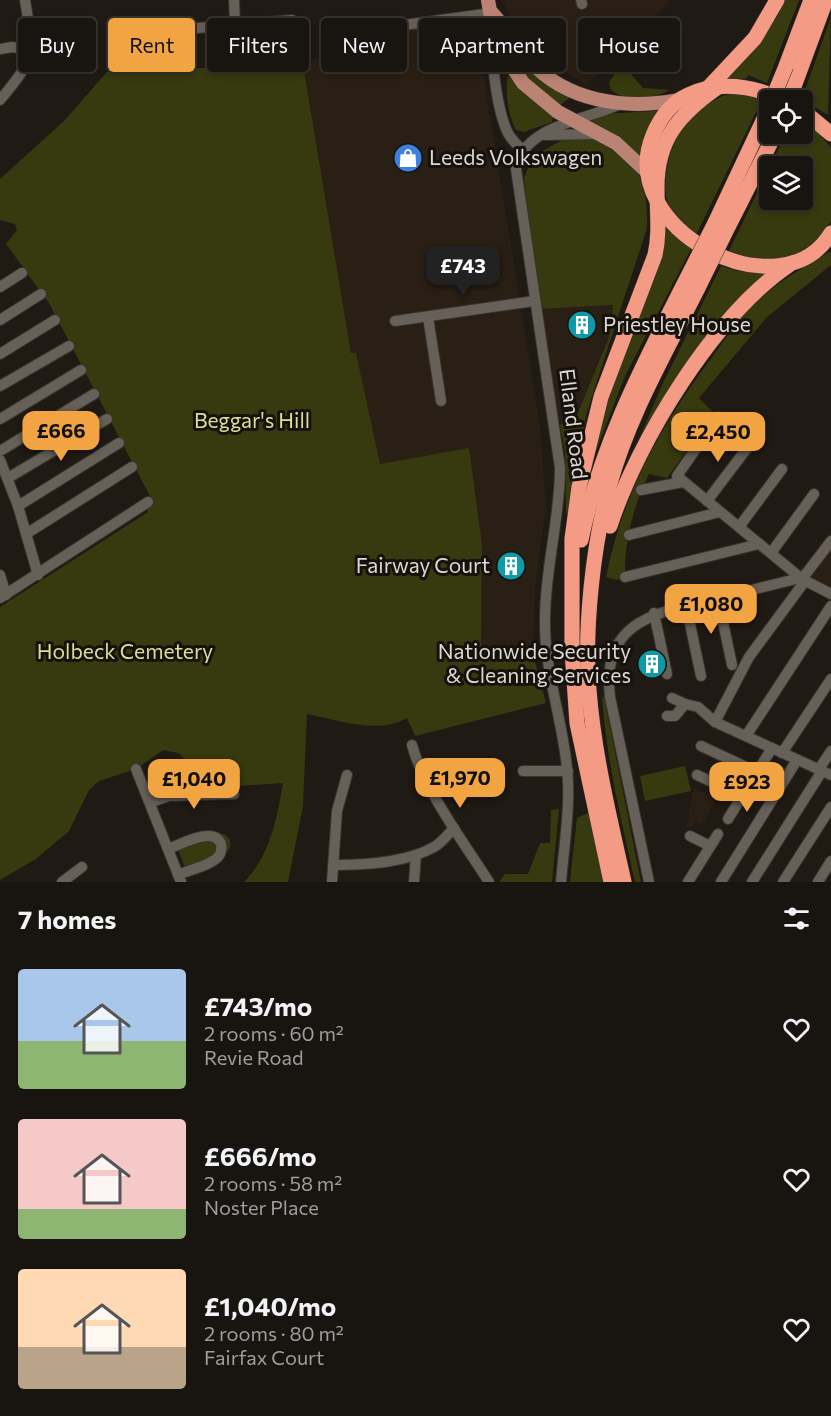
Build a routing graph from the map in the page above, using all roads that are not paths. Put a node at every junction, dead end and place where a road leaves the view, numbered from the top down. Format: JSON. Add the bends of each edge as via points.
{"nodes":[{"id":1,"x":25,"y":0,"type":"edge"},
{"id":2,"x":234,"y":0,"type":"edge"},
{"id":3,"x":777,"y":0,"type":"edge"},
{"id":4,"x":811,"y":0,"type":"edge"},
{"id":5,"x":826,"y":0,"type":"edge"},
{"id":6,"x":490,"y":7,"type":"edge"},
{"id":7,"x":27,"y":18,"type":"edge"},
{"id":8,"x":236,"y":18,"type":"edge"},
{"id":9,"x":407,"y":22,"type":"edge"},
{"id":10,"x":18,"y":48,"type":"edge"},
{"id":11,"x":0,"y":49,"type":"edge"},
{"id":12,"x":24,"y":72,"type":"edge"},
{"id":13,"x":495,"y":72,"type":"edge"},
{"id":14,"x":514,"y":72,"type":"edge"},
{"id":15,"x":713,"y":87,"type":"junction"},
{"id":16,"x":776,"y":90,"type":"edge"},
{"id":17,"x":793,"y":90,"type":"edge"},
{"id":18,"x":759,"y":91,"type":"edge"},
{"id":19,"x":0,"y":100,"type":"edge"},
{"id":20,"x":678,"y":100,"type":"junction"},
{"id":21,"x":620,"y":104,"type":"junction"},
{"id":22,"x":813,"y":119,"type":"edge"},
{"id":23,"x":573,"y":120,"type":"junction"},
{"id":24,"x":597,"y":134,"type":"junction"},
{"id":25,"x":831,"y":134,"type":"edge"},
{"id":26,"x":543,"y":135,"type":"junction"},
{"id":27,"x":763,"y":144,"type":"edge"},
{"id":28,"x":524,"y":150,"type":"junction"},
{"id":29,"x":646,"y":171,"type":"junction"},
{"id":30,"x":658,"y":206,"type":"junction"},
{"id":31,"x":829,"y":239,"type":"edge"},
{"id":32,"x":793,"y":263,"type":"junction"},
{"id":33,"x":22,"y":273,"type":"dead end"},
{"id":34,"x":691,"y":286,"type":"junction"},
{"id":35,"x":0,"y":287,"type":"edge"},
{"id":36,"x":41,"y":294,"type":"dead end"},
{"id":37,"x":534,"y":301,"type":"junction"},
{"id":38,"x":428,"y":317,"type":"junction"},
{"id":39,"x":0,"y":320,"type":"edge"},
{"id":40,"x":55,"y":320,"type":"dead end"},
{"id":41,"x":395,"y":321,"type":"dead end"},
{"id":42,"x":69,"y":346,"type":"dead end"},
{"id":43,"x":0,"y":354,"type":"edge"},
{"id":44,"x":81,"y":369,"type":"dead end"},
{"id":45,"x":0,"y":386,"type":"edge"},
{"id":46,"x":94,"y":394,"type":"dead end"},
{"id":47,"x":441,"y":401,"type":"dead end"},
{"id":48,"x":718,"y":417,"type":"dead end"},
{"id":49,"x":107,"y":418,"type":"dead end"},
{"id":50,"x":0,"y":419,"type":"edge"},
{"id":51,"x":119,"y":443,"type":"dead end"},
{"id":52,"x":751,"y":443,"type":"dead end"},
{"id":53,"x":0,"y":451,"type":"edge"},
{"id":54,"x":0,"y":460,"type":"edge"},
{"id":55,"x":132,"y":467,"type":"dead end"},
{"id":56,"x":782,"y":469,"type":"dead end"},
{"id":57,"x":8,"y":478,"type":"junction"},
{"id":58,"x":683,"y":482,"type":"junction"},
{"id":59,"x":641,"y":490,"type":"dead end"},
{"id":60,"x":814,"y":494,"type":"dead end"},
{"id":61,"x":707,"y":501,"type":"junction"},
{"id":62,"x":148,"y":502,"type":"dead end"},
{"id":63,"x":18,"y":506,"type":"junction"},
{"id":64,"x":720,"y":512,"type":"junction"},
{"id":65,"x":638,"y":520,"type":"dead end"},
{"id":66,"x":739,"y":527,"type":"junction"},
{"id":67,"x":641,"y":531,"type":"junction"},
{"id":68,"x":26,"y":534,"type":"junction"},
{"id":69,"x":629,"y":535,"type":"dead end"},
{"id":70,"x":831,"y":541,"type":"edge"},
{"id":71,"x":759,"y":544,"type":"junction"},
{"id":72,"x":771,"y":553,"type":"junction"},
{"id":73,"x":628,"y":573,"type":"dead end"},
{"id":74,"x":0,"y":575,"type":"edge"},
{"id":75,"x":38,"y":575,"type":"junction"},
{"id":76,"x":802,"y":579,"type":"junction"},
{"id":77,"x":573,"y":590,"type":"junction"},
{"id":78,"x":831,"y":594,"type":"edge"},
{"id":79,"x":3,"y":596,"type":"edge"},
{"id":80,"x":592,"y":596,"type":"junction"},
{"id":81,"x":718,"y":598,"type":"junction"},
{"id":82,"x":686,"y":606,"type":"junction"},
{"id":83,"x":831,"y":606,"type":"edge"},
{"id":84,"x":654,"y":613,"type":"junction"},
{"id":85,"x":732,"y":665,"type":"dead end"},
{"id":86,"x":666,"y":674,"type":"dead end"},
{"id":87,"x":700,"y":676,"type":"dead end"},
{"id":88,"x":831,"y":679,"type":"edge"},
{"id":89,"x":672,"y":698,"type":"dead end"},
{"id":90,"x":685,"y":704,"type":"junction"},
{"id":91,"x":667,"y":716,"type":"dead end"},
{"id":92,"x":711,"y":719,"type":"junction"},
{"id":93,"x":746,"y":736,"type":"junction"},
{"id":94,"x":412,"y":745,"type":"dead end"},
{"id":95,"x":701,"y":746,"type":"dead end"},
{"id":96,"x":777,"y":751,"type":"junction"},
{"id":97,"x":831,"y":751,"type":"edge"},
{"id":98,"x":404,"y":760,"type":"dead end"},
{"id":99,"x":416,"y":760,"type":"junction"},
{"id":100,"x":797,"y":760,"type":"junction"},
{"id":101,"x":136,"y":769,"type":"dead end"},
{"id":102,"x":523,"y":771,"type":"dead end"},
{"id":103,"x":568,"y":771,"type":"junction"},
{"id":104,"x":757,"y":772,"type":"junction"},
{"id":105,"x":824,"y":772,"type":"edge"},
{"id":106,"x":347,"y":775,"type":"dead end"},
{"id":107,"x":697,"y":776,"type":"dead end"},
{"id":108,"x":234,"y":794,"type":"dead end"},
{"id":109,"x":742,"y":796,"type":"junction"},
{"id":110,"x":151,"y":802,"type":"junction"},
{"id":111,"x":831,"y":807,"type":"edge"},
{"id":112,"x":728,"y":819,"type":"dead end"},
{"id":113,"x":454,"y":828,"type":"junction"},
{"id":114,"x":718,"y":834,"type":"dead end"},
{"id":115,"x":690,"y":836,"type":"dead end"},
{"id":116,"x":710,"y":846,"type":"junction"},
{"id":117,"x":168,"y":849,"type":"junction"},
{"id":118,"x":416,"y":855,"type":"junction"},
{"id":119,"x":831,"y":861,"type":"edge"},
{"id":120,"x":333,"y":865,"type":"junction"},
{"id":121,"x":82,"y":867,"type":"dead end"},
{"id":122,"x":179,"y":878,"type":"edge"},
{"id":123,"x":68,"y":880,"type":"edge"},
{"id":124,"x":332,"y":882,"type":"edge"},
{"id":125,"x":414,"y":882,"type":"edge"},
{"id":126,"x":489,"y":882,"type":"edge"},
{"id":127,"x":561,"y":882,"type":"edge"},
{"id":128,"x":611,"y":882,"type":"edge"},
{"id":129,"x":624,"y":882,"type":"edge"},
{"id":130,"x":649,"y":882,"type":"edge"},
{"id":131,"x":688,"y":882,"type":"edge"},
{"id":132,"x":721,"y":882,"type":"edge"},
{"id":133,"x":752,"y":882,"type":"edge"},
{"id":134,"x":783,"y":882,"type":"edge"},
{"id":135,"x":818,"y":882,"type":"edge"}],
"edges":[{"from":1,"to":7,"type":"street"},
{"from":2,"to":8,"type":"street"},
{"from":3,"to":15,"type":"highway","via":[[755,38]]},
{"from":4,"to":16,"type":"highway","bridge":true},
{"from":5,"to":17,"type":"highway"},
{"from":6,"to":9,"type":"street"},
{"from":6,"to":21,"type":"main road","via":[[530,62],[545,74],[578,92]]},
{"from":10,"to":11,"type":"street"},
{"from":12,"to":19,"type":"street"},
{"from":13,"to":28,"type":"street","via":[[505,126],[512,141]]},
{"from":14,"to":23,"type":"main road","via":[[534,94]]},
{"from":15,"to":18,"type":"highway"},
{"from":15,"to":20,"type":"highway"},
{"from":15,"to":30,"type":"highway","via":[[676,122],[666,141],[658,169]]},
{"from":20,"to":21,"type":"main road","via":[[643,106]]},
{"from":20,"to":29,"type":"highway","via":[[655,129]]},
{"from":21,"to":23,"type":"street"},
{"from":22,"to":25,"type":"highway"},
{"from":23,"to":24,"type":"main road"},
{"from":23,"to":26,"type":"street"},
{"from":24,"to":26,"type":"street"},
{"from":24,"to":29,"type":"main road","via":[[616,143]]},
{"from":26,"to":28,"type":"street"},
{"from":27,"to":34,"type":"highway","bridge":true},
{"from":28,"to":37,"type":"street","name":"Elland Road","via":[[516,175]]},
{"from":29,"to":30,"type":"highway"},
{"from":30,"to":32,"type":"highway","via":[[685,235],[723,256],[768,267]]},
{"from":30,"to":77,"type":"highway","via":[[655,255],[612,363],[591,430],[572,539]]},
{"from":31,"to":32,"type":"highway"},
{"from":32,"to":80,"type":"highway","via":[[771,277],[744,303],[659,419],[618,502]]},
{"from":33,"to":35,"type":"street"},
{"from":34,"to":77,"type":"highway","via":[[634,382],[610,439],[588,507]]},
{"from":34,"to":80,"type":"highway","via":[[639,405],[609,487]]},
{"from":36,"to":39,"type":"street"},
{"from":37,"to":38,"type":"street"},
{"from":37,"to":103,"type":"street","name":"Elland Road","via":[[560,468],[560,497],[544,618],[550,681]]},
{"from":38,"to":41,"type":"street"},
{"from":38,"to":47,"type":"street"},
{"from":40,"to":43,"type":"street"},
{"from":42,"to":45,"type":"street"},
{"from":44,"to":50,"type":"street"},
{"from":46,"to":53,"type":"street"},
{"from":48,"to":58,"type":"street","via":[[677,476]]},
{"from":49,"to":57,"type":"street"},
{"from":51,"to":63,"type":"street"},
{"from":52,"to":61,"type":"street"},
{"from":54,"to":57,"type":"street"},
{"from":55,"to":68,"type":"street"},
{"from":56,"to":66,"type":"street"},
{"from":57,"to":63,"type":"street"},
{"from":58,"to":59,"type":"street","via":[[653,483]]},
{"from":58,"to":61,"type":"street"},
{"from":60,"to":72,"type":"street"},
{"from":61,"to":64,"type":"street"},
{"from":62,"to":75,"type":"street"},
{"from":63,"to":68,"type":"street"},
{"from":64,"to":66,"type":"street"},
{"from":64,"to":67,"type":"street"},
{"from":65,"to":67,"type":"street"},
{"from":66,"to":71,"type":"street"},
{"from":67,"to":69,"type":"street"},
{"from":68,"to":75,"type":"street"},
{"from":70,"to":76,"type":"street"},
{"from":71,"to":72,"type":"street"},
{"from":71,"to":73,"type":"street"},
{"from":72,"to":76,"type":"street"},
{"from":74,"to":79,"type":"street"},
{"from":75,"to":79,"type":"street"},
{"from":76,"to":78,"type":"street"},
{"from":76,"to":81,"type":"street"},
{"from":76,"to":92,"type":"street"},
{"from":77,"to":128,"type":"highway","via":[[577,723]]},
{"from":80,"to":129,"type":"highway","via":[[589,691],[602,785]]},
{"from":81,"to":82,"type":"street"},
{"from":81,"to":85,"type":"street"},
{"from":82,"to":84,"type":"street"},
{"from":82,"to":87,"type":"street"},
{"from":83,"to":93,"type":"street"},
{"from":84,"to":86,"type":"street"},
{"from":84,"to":130,"type":"street","via":[[624,636],[611,658],[609,686]]},
{"from":88,"to":96,"type":"street"},
{"from":89,"to":90,"type":"street"},
{"from":90,"to":91,"type":"street","via":[[675,716]]},
{"from":90,"to":92,"type":"street","via":[[698,707]]},
{"from":92,"to":93,"type":"street"},
{"from":93,"to":96,"type":"street"},
{"from":94,"to":99,"type":"street"},
{"from":95,"to":104,"type":"street"},
{"from":96,"to":100,"type":"street"},
{"from":96,"to":104,"type":"street"},
{"from":97,"to":105,"type":"street"},
{"from":98,"to":99,"type":"street"},
{"from":99,"to":113,"type":"street"},
{"from":100,"to":105,"type":"street"},
{"from":100,"to":132,"type":"street"},
{"from":101,"to":110,"type":"street"},
{"from":102,"to":103,"type":"street"},
{"from":103,"to":127,"type":"street","name":"Elland Road"},
{"from":104,"to":109,"type":"street"},
{"from":105,"to":133,"type":"street"},
{"from":106,"to":120,"type":"street","via":[[336,811]]},
{"from":107,"to":109,"type":"street"},
{"from":108,"to":110,"type":"street","via":[[169,796]]},
{"from":109,"to":112,"type":"street"},
{"from":110,"to":117,"type":"street"},
{"from":111,"to":134,"type":"street"},
{"from":113,"to":118,"type":"street","via":[[436,847]]},
{"from":113,"to":126,"type":"street"},
{"from":114,"to":116,"type":"street"},
{"from":115,"to":116,"type":"street"},
{"from":116,"to":131,"type":"street"},
{"from":117,"to":122,"type":"street"},
{"from":117,"to":122,"type":"street","via":[[205,836],[214,836],[220,842],[217,858]]},
{"from":118,"to":120,"type":"street","via":[[361,865]]},
{"from":118,"to":125,"type":"street"},
{"from":119,"to":135,"type":"street"},
{"from":120,"to":124,"type":"street"},
{"from":121,"to":123,"type":"street"}]}
